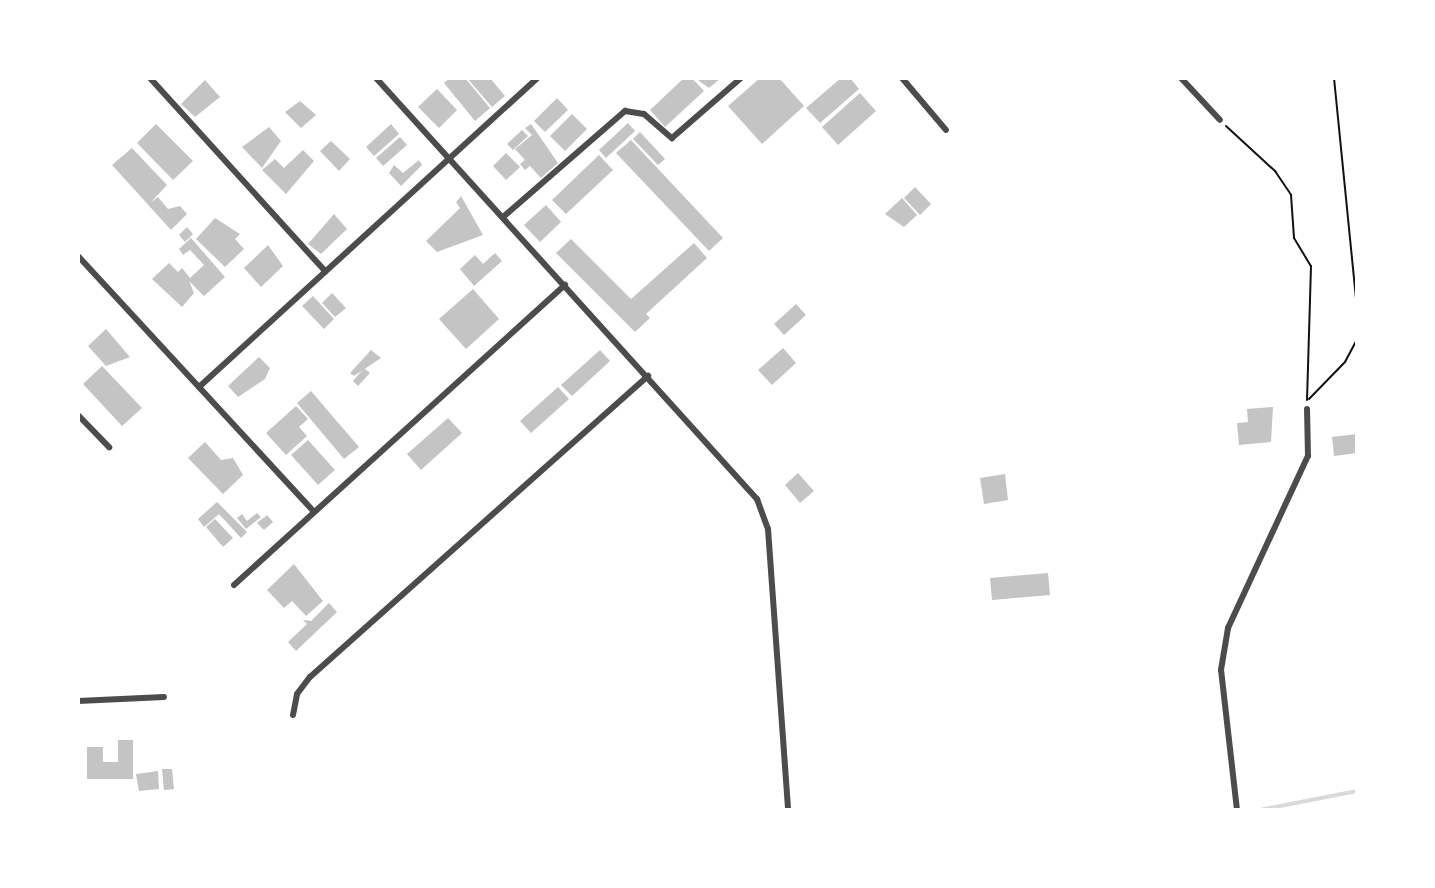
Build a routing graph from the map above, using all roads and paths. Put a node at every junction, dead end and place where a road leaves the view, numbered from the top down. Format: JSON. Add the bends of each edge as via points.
{"nodes":[{"id":1,"x":150,"y":78,"type":"edge"},
{"id":2,"x":376,"y":78,"type":"edge"},
{"id":3,"x":537,"y":78,"type":"edge"},
{"id":4,"x":741,"y":78,"type":"edge"},
{"id":5,"x":902,"y":78,"type":"edge"},
{"id":6,"x":1181,"y":78,"type":"edge"},
{"id":7,"x":1334,"y":78,"type":"edge"},
{"id":8,"x":1220,"y":120,"type":"joint"},
{"id":9,"x":946,"y":130,"type":"dead end"},
{"id":10,"x":446,"y":156,"type":"junction"},
{"id":11,"x":503,"y":217,"type":"junction"},
{"id":12,"x":78,"y":256,"type":"edge"},
{"id":13,"x":325,"y":271,"type":"junction"},
{"id":14,"x":565,"y":285,"type":"junction"},
{"id":15,"x":1357,"y":308,"type":"edge"},
{"id":16,"x":1357,"y":339,"type":"edge"},
{"id":17,"x":648,"y":376,"type":"junction"},
{"id":18,"x":199,"y":387,"type":"junction"},
{"id":19,"x":1307,"y":409,"type":"junction"},
{"id":20,"x":78,"y":415,"type":"edge"},
{"id":21,"x":109,"y":447,"type":"dead end"},
{"id":22,"x":314,"y":512,"type":"junction"},
{"id":23,"x":234,"y":585,"type":"dead end"},
{"id":24,"x":164,"y":697,"type":"dead end"},
{"id":25,"x":78,"y":701,"type":"edge"},
{"id":26,"x":293,"y":715,"type":"dead end"},
{"id":27,"x":788,"y":810,"type":"edge"},
{"id":28,"x":1237,"y":810,"type":"edge"}],
"edges":[{"from":1,"to":13,"type":"street"},
{"from":2,"to":10,"type":"street"},
{"from":3,"to":10,"type":"street"},
{"from":4,"to":11,"type":"street","via":[[672,138],[644,114],[625,111]]},
{"from":5,"to":9,"type":"street"},
{"from":6,"to":8,"type":"street"},
{"from":7,"to":15,"type":"path"},
{"from":8,"to":19,"type":"path","via":[[1275,171],[1291,195],[1294,238],[1311,266]]},
{"from":10,"to":11,"type":"street"},
{"from":10,"to":13,"type":"street"},
{"from":11,"to":14,"type":"street"},
{"from":12,"to":18,"type":"street"},
{"from":13,"to":18,"type":"street"},
{"from":14,"to":17,"type":"street"},
{"from":14,"to":22,"type":"street"},
{"from":16,"to":19,"type":"path","via":[[1345,362],[1309,398]]},
{"from":17,"to":26,"type":"street","via":[[310,677],[297,694]]},
{"from":17,"to":27,"type":"street","via":[[762,512]]},
{"from":18,"to":22,"type":"street"},
{"from":19,"to":28,"type":"street","via":[[1308,456],[1228,628],[1221,670]]},
{"from":20,"to":21,"type":"street"},
{"from":22,"to":23,"type":"street"},
{"from":24,"to":25,"type":"street"}]}
